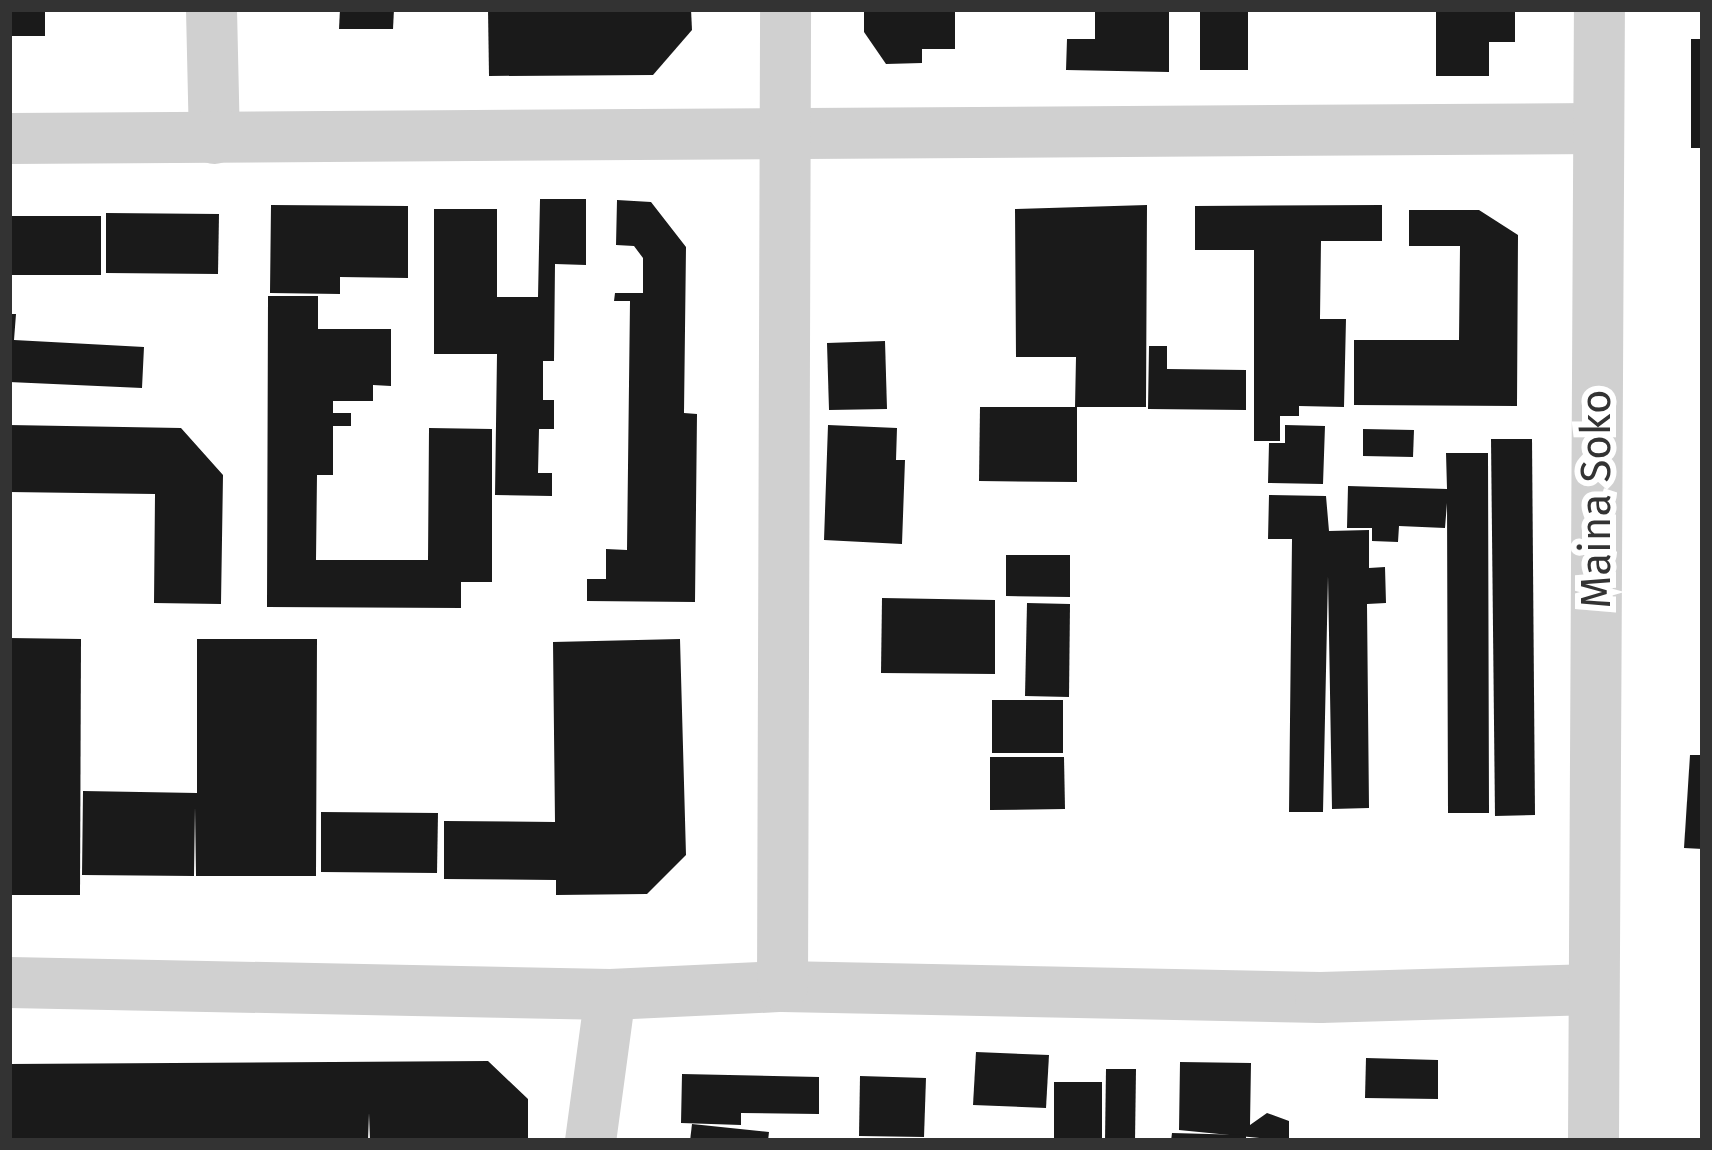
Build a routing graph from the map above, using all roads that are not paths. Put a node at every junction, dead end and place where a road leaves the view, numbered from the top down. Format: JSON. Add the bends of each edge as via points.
{"nodes":[{"id":1,"x":211,"y":9,"type":"edge"},
{"id":2,"x":785,"y":9,"type":"edge"},
{"id":3,"x":1599,"y":9,"type":"edge"},
{"id":4,"x":1598,"y":128,"type":"junction"},
{"id":5,"x":785,"y":134,"type":"junction"},
{"id":6,"x":9,"y":138,"type":"edge"},
{"id":7,"x":214,"y":138,"type":"junction"},
{"id":8,"x":9,"y":982,"type":"edge"},
{"id":9,"x":782,"y":986,"type":"junction"},
{"id":10,"x":1593,"y":989,"type":"junction"},
{"id":11,"x":610,"y":994,"type":"junction"},
{"id":12,"x":590,"y":1141,"type":"edge"},
{"id":13,"x":1593,"y":1141,"type":"edge"}],
"edges":[{"from":1,"to":7,"type":"street"},
{"from":2,"to":5,"type":"street"},
{"from":3,"to":4,"type":"street","name":"Maina Soko"},
{"from":4,"to":5,"type":"street"},
{"from":4,"to":10,"type":"street","name":"Maina Soko"},
{"from":5,"to":7,"type":"street"},
{"from":5,"to":9,"type":"street"},
{"from":6,"to":7,"type":"street"},
{"from":8,"to":11,"type":"street"},
{"from":9,"to":10,"type":"street","via":[[1320,997]]},
{"from":9,"to":11,"type":"street"},
{"from":10,"to":13,"type":"street","name":"Maina Soko"},
{"from":11,"to":12,"type":"street"}]}
